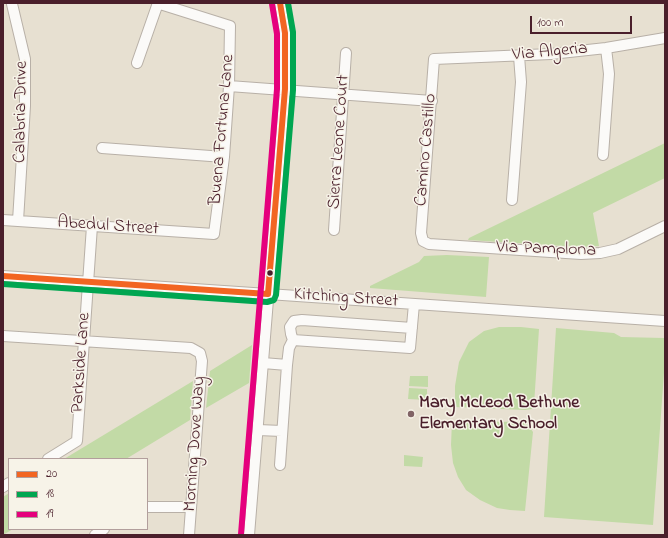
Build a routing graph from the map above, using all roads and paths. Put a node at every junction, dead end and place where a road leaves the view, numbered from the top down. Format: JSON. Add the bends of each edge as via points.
{"nodes":[{"id":1,"x":157,"y":3,"type":"edge"},
{"id":2,"x":280,"y":3,"type":"edge"},
{"id":3,"x":11,"y":5,"type":"edge"},
{"id":4,"x":665,"y":38,"type":"edge"},
{"id":5,"x":606,"y":48,"type":"junction"},
{"id":6,"x":346,"y":53,"type":"dead end"},
{"id":7,"x":519,"y":56,"type":"junction"},
{"id":8,"x":434,"y":59,"type":"joint"},
{"id":9,"x":137,"y":63,"type":"dead end"},
{"id":10,"x":229,"y":86,"type":"junction"},
{"id":11,"x":285,"y":89,"type":"junction"},
{"id":12,"x":343,"y":94,"type":"junction"},
{"id":13,"x":432,"y":101,"type":"junction"},
{"id":14,"x":102,"y":148,"type":"dead end"},
{"id":15,"x":603,"y":155,"type":"dead end"},
{"id":16,"x":224,"y":157,"type":"junction"},
{"id":17,"x":512,"y":200,"type":"dead end"},
{"id":18,"x":3,"y":220,"type":"edge"},
{"id":19,"x":18,"y":221,"type":"junction"},
{"id":20,"x":92,"y":226,"type":"junction"},
{"id":21,"x":334,"y":230,"type":"dead end"},
{"id":22,"x":664,"y":230,"type":"edge"},
{"id":23,"x":214,"y":234,"type":"joint"},
{"id":24,"x":423,"y":241,"type":"joint"},
{"id":25,"x":3,"y":276,"type":"edge"},
{"id":26,"x":88,"y":282,"type":"junction"},
{"id":27,"x":268,"y":294,"type":"junction"},
{"id":28,"x":414,"y":304,"type":"junction"},
{"id":29,"x":665,"y":321,"type":"edge"},
{"id":30,"x":412,"y":328,"type":"junction"},
{"id":31,"x":3,"y":336,"type":"edge"},
{"id":32,"x":293,"y":340,"type":"junction"},
{"id":33,"x":84,"y":341,"type":"junction"},
{"id":34,"x":263,"y":364,"type":"junction"},
{"id":35,"x":287,"y":365,"type":"junction"},
{"id":36,"x":258,"y":430,"type":"junction"},
{"id":37,"x":282,"y":431,"type":"junction"},
{"id":38,"x":50,"y":458,"type":"edge"},
{"id":39,"x":280,"y":465,"type":"dead end"},
{"id":40,"x":148,"y":507,"type":"edge"},
{"id":41,"x":191,"y":507,"type":"junction"},
{"id":42,"x":189,"y":535,"type":"edge"},
{"id":43,"x":250,"y":535,"type":"edge"}],
"edges":[{"from":1,"to":9,"type":"street"},
{"from":1,"to":10,"type":"street","name":"Buena Fortuna Lane","via":[[230,26]]},
{"from":2,"to":11,"type":"street","via":[[284,33]]},
{"from":3,"to":19,"type":"street","name":"Calabria Drive","via":[[26,59]]},
{"from":4,"to":5,"type":"street","name":"Via Algeria"},
{"from":5,"to":7,"type":"street","name":"Via Algeria"},
{"from":5,"to":15,"type":"street","via":[[609,74]]},
{"from":6,"to":12,"type":"street","name":"Sierra Leone Court"},
{"from":7,"to":8,"type":"street","name":"Via Algeria"},
{"from":7,"to":17,"type":"street","via":[[521,82]]},
{"from":8,"to":13,"type":"street","name":"Camino Castillo"},
{"from":10,"to":11,"type":"street"},
{"from":10,"to":16,"type":"street","name":"Buena Fortuna Lane"},
{"from":11,"to":12,"type":"street"},
{"from":11,"to":27,"type":"street"},
{"from":12,"to":13,"type":"street"},
{"from":12,"to":21,"type":"street","name":"Sierra Leone Court"},
{"from":13,"to":24,"type":"street","name":"Camino Castillo","via":[[421,233]]},
{"from":14,"to":16,"type":"street"},
{"from":16,"to":23,"type":"street","name":"Buena Fortuna Lane"},
{"from":18,"to":19,"type":"street","name":"Abedul Street"},
{"from":19,"to":20,"type":"street","name":"Abedul Street"},
{"from":20,"to":23,"type":"street","name":"Abedul Street"},
{"from":20,"to":26,"type":"street","name":"Parkside Lane"},
{"from":22,"to":24,"type":"street","name":"Via Pamplona","via":[[618,249],[581,254],[429,244]]},
{"from":25,"to":26,"type":"street","name":"Kitching Street"},
{"from":26,"to":27,"type":"street","name":"Kitching Street"},
{"from":26,"to":33,"type":"street","name":"Parkside Lane"},
{"from":27,"to":28,"type":"street","name":"Kitching Street"},
{"from":27,"to":34,"type":"street"},
{"from":28,"to":29,"type":"street","name":"Kitching Street"},
{"from":28,"to":30,"type":"street"},
{"from":30,"to":32,"type":"street","via":[[410,348]]},
{"from":30,"to":32,"type":"street","via":[[302,320],[294,321],[290,328]]},
{"from":31,"to":33,"type":"street"},
{"from":32,"to":35,"type":"street","via":[[289,348]]},
{"from":33,"to":38,"type":"street","name":"Parkside Lane","via":[[77,441]]},
{"from":33,"to":41,"type":"street","name":"Morning Dove Way","via":[[191,348],[200,353],[202,361]]},
{"from":34,"to":35,"type":"street"},
{"from":34,"to":36,"type":"street"},
{"from":35,"to":37,"type":"street"},
{"from":36,"to":37,"type":"street"},
{"from":36,"to":43,"type":"street"},
{"from":37,"to":39,"type":"street"},
{"from":40,"to":41,"type":"street"},
{"from":41,"to":42,"type":"street","name":"Morning Dove Way"}]}
